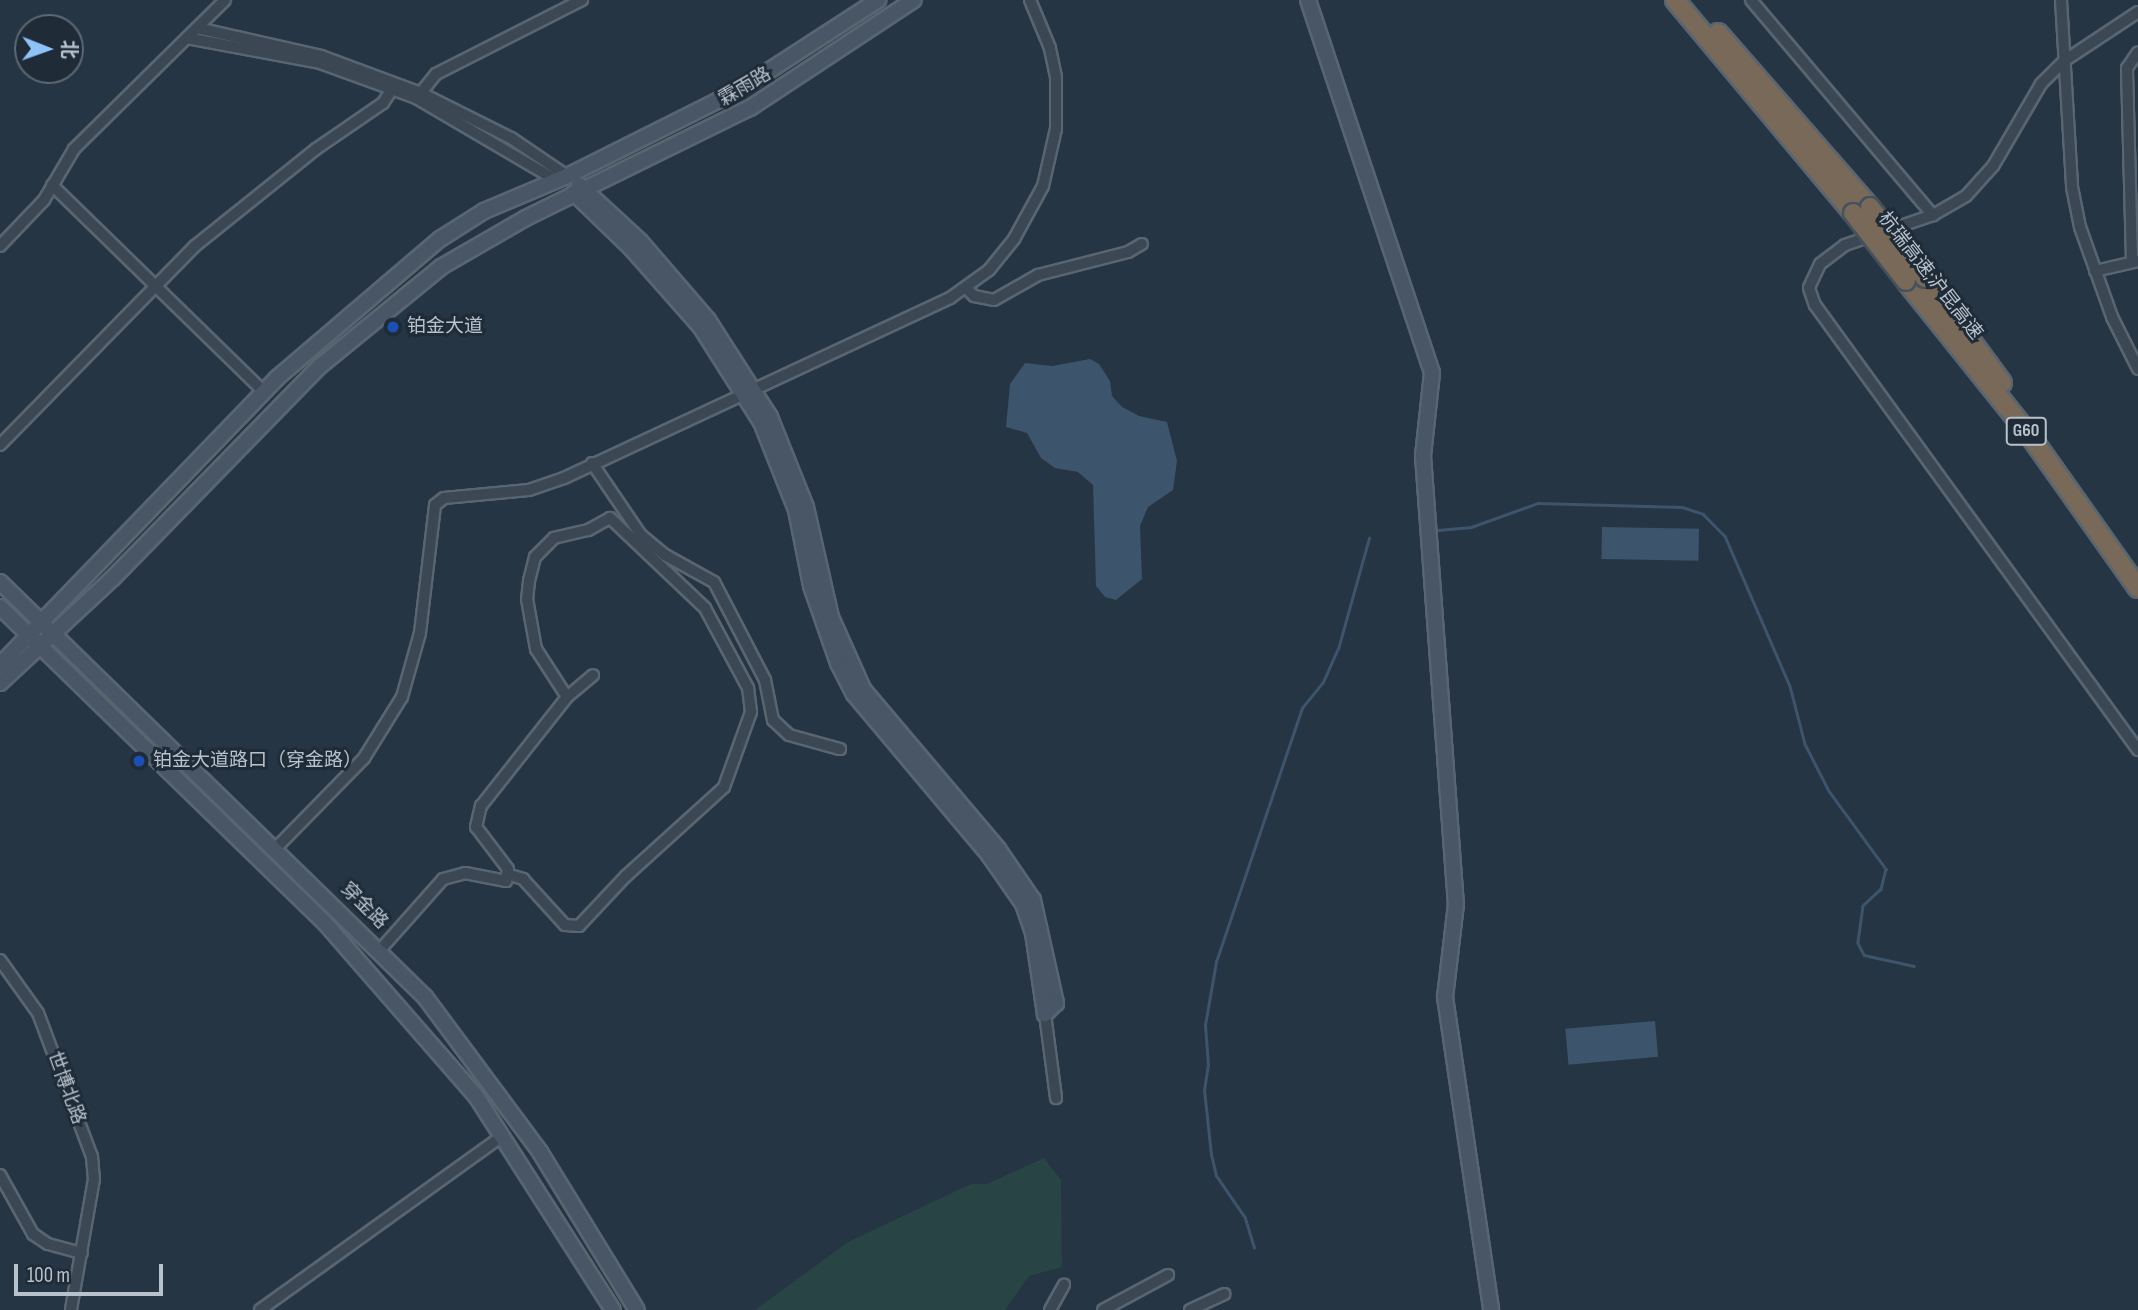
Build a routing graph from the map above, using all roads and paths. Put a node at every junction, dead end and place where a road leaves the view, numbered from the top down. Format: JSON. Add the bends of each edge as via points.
{"nodes":[{"id":1,"x":225,"y":0,"type":"edge"},
{"id":2,"x":582,"y":0,"type":"edge"},
{"id":3,"x":878,"y":0,"type":"edge"},
{"id":4,"x":914,"y":0,"type":"edge"},
{"id":5,"x":1030,"y":0,"type":"edge"},
{"id":6,"x":1308,"y":0,"type":"edge"},
{"id":7,"x":1675,"y":0,"type":"edge"},
{"id":8,"x":1689,"y":0,"type":"edge"},
{"id":9,"x":1751,"y":0,"type":"edge"},
{"id":10,"x":2061,"y":0,"type":"edge"},
{"id":11,"x":2138,"y":12,"type":"edge"},
{"id":12,"x":197,"y":28,"type":"junction"},
{"id":13,"x":187,"y":38,"type":"junction"},
{"id":14,"x":2138,"y":52,"type":"edge"},
{"id":15,"x":2064,"y":61,"type":"junction"},
{"id":16,"x":392,"y":89,"type":"junction"},
{"id":17,"x":419,"y":96,"type":"junction"},
{"id":18,"x":562,"y":178,"type":"junction"},
{"id":19,"x":52,"y":185,"type":"junction"},
{"id":20,"x":580,"y":192,"type":"junction"},
{"id":21,"x":1861,"y":210,"type":"junction"},
{"id":22,"x":1933,"y":215,"type":"junction"},
{"id":23,"x":1142,"y":244,"type":"dead end"},
{"id":24,"x":0,"y":246,"type":"edge"},
{"id":25,"x":2135,"y":261,"type":"edge"},
{"id":26,"x":2095,"y":271,"type":"junction"},
{"id":27,"x":158,"y":285,"type":"junction"},
{"id":28,"x":966,"y":288,"type":"junction"},
{"id":29,"x":2138,"y":369,"type":"edge"},
{"id":30,"x":264,"y":392,"type":"junction"},
{"id":31,"x":748,"y":392,"type":"junction"},
{"id":32,"x":0,"y":445,"type":"edge"},
{"id":33,"x":592,"y":463,"type":"junction"},
{"id":34,"x":2138,"y":570,"type":"edge"},
{"id":35,"x":0,"y":582,"type":"edge"},
{"id":36,"x":2138,"y":588,"type":"edge"},
{"id":37,"x":0,"y":607,"type":"edge"},
{"id":38,"x":41,"y":622,"type":"junction"},
{"id":39,"x":52,"y":633,"type":"junction"},
{"id":40,"x":29,"y":634,"type":"junction"},
{"id":41,"x":40,"y":645,"type":"junction"},
{"id":42,"x":0,"y":665,"type":"edge"},
{"id":43,"x":593,"y":675,"type":"dead end"},
{"id":44,"x":0,"y":683,"type":"edge"},
{"id":45,"x":567,"y":697,"type":"junction"},
{"id":46,"x":841,"y":749,"type":"dead end"},
{"id":47,"x":2138,"y":750,"type":"edge"},
{"id":48,"x":276,"y":848,"type":"junction"},
{"id":49,"x":510,"y":875,"type":"junction"},
{"id":50,"x":380,"y":950,"type":"junction"},
{"id":51,"x":0,"y":960,"type":"edge"},
{"id":52,"x":1045,"y":1014,"type":"joint"},
{"id":53,"x":1056,"y":1097,"type":"dead end"},
{"id":54,"x":502,"y":1136,"type":"junction"},
{"id":55,"x":0,"y":1175,"type":"edge"},
{"id":56,"x":82,"y":1254,"type":"junction"},
{"id":57,"x":1168,"y":1275,"type":"dead end"},
{"id":58,"x":1064,"y":1285,"type":"dead end"},
{"id":59,"x":1224,"y":1294,"type":"dead end"},
{"id":60,"x":71,"y":1310,"type":"edge"},
{"id":61,"x":260,"y":1310,"type":"edge"},
{"id":62,"x":612,"y":1310,"type":"edge"},
{"id":63,"x":638,"y":1310,"type":"edge"},
{"id":64,"x":1050,"y":1310,"type":"edge"},
{"id":65,"x":1103,"y":1310,"type":"edge"},
{"id":66,"x":1190,"y":1310,"type":"edge"},
{"id":67,"x":1491,"y":1310,"type":"edge"}],
"edges":[{"from":1,"to":12,"type":"street"},
{"from":2,"to":17,"type":"street","via":[[436,74]]},
{"from":3,"to":18,"type":"main road","name":"霖雨路","via":[[739,90]]},
{"from":4,"to":20,"type":"main road","name":"霖雨路","via":[[750,108]]},
{"from":5,"to":28,"type":"street","via":[[1050,48],[1056,77],[1051,159],[1043,186],[1014,239]]},
{"from":6,"to":67,"type":"main road","via":[[1432,373],[1423,456],[1426,531],[1456,904],[1445,998]]},
{"from":7,"to":21,"type":"highway","name":"杭瑞高速;沪昆高速","number":"G60"},
{"from":8,"to":21,"type":"highway","name":"杭瑞高速;沪昆高速","number":"G60"},
{"from":9,"to":22,"type":"street"},
{"from":10,"to":15,"type":"street"},
{"from":11,"to":15,"type":"street"},
{"from":12,"to":13,"type":"street"},
{"from":12,"to":17,"type":"street","via":[[321,56]]},
{"from":13,"to":16,"type":"street","via":[[268,50]]},
{"from":13,"to":19,"type":"street","via":[[74,149]]},
{"from":14,"to":25,"type":"street","via":[[2127,68]]},
{"from":15,"to":22,"type":"street","via":[[2041,84],[1981,181]]},
{"from":15,"to":26,"type":"street","via":[[2072,187]]},
{"from":16,"to":17,"type":"street"},
{"from":16,"to":27,"type":"street","via":[[383,103],[316,149],[195,246]]},
{"from":17,"to":18,"type":"street"},
{"from":18,"to":20,"type":"main road"},
{"from":18,"to":30,"type":"main road","via":[[484,211],[440,239],[304,351]]},
{"from":19,"to":24,"type":"street","via":[[44,200]]},
{"from":19,"to":27,"type":"street"},
{"from":20,"to":31,"type":"main road","via":[[700,326]]},
{"from":20,"to":39,"type":"main road","via":[[441,267],[350,340]]},
{"from":21,"to":34,"type":"highway","name":"杭瑞高速;沪昆高速","number":"G60","bridge":true,"via":[[1925,278]]},
{"from":21,"to":36,"type":"highway","name":"杭瑞高速;沪昆高速","number":"G60","bridge":true,"via":[[1906,281],[2031,437]]},
{"from":22,"to":47,"type":"street","via":[[1858,239],[1834,253],[1813,274],[1809,288],[1815,305]]},
{"from":23,"to":28,"type":"street","via":[[1128,253],[1038,275],[994,300],[974,296]]},
{"from":25,"to":26,"type":"street"},
{"from":26,"to":29,"type":"street"},
{"from":27,"to":30,"type":"street"},
{"from":27,"to":32,"type":"street"},
{"from":28,"to":31,"type":"street"},
{"from":30,"to":38,"type":"main road"},
{"from":31,"to":33,"type":"street"},
{"from":31,"to":52,"type":"main road","via":[[796,510],[811,586],[838,663],[855,694],[989,855],[1023,904],[1033,933]]},
{"from":33,"to":46,"type":"street","via":[[641,535],[715,582],[765,680],[773,720],[789,735]]},
{"from":33,"to":48,"type":"street","via":[[529,490],[454,496],[435,505],[420,633],[402,697],[355,768],[326,792]]},
{"from":35,"to":38,"type":"main road","name":"穿金路"},
{"from":37,"to":40,"type":"main road","name":"穿金路"},
{"from":38,"to":39,"type":"main road","name":"穿金路"},
{"from":38,"to":40,"type":"main road"},
{"from":39,"to":41,"type":"main road"},
{"from":39,"to":48,"type":"main road","name":"穿金路"},
{"from":40,"to":41,"type":"main road","name":"穿金路"},
{"from":40,"to":42,"type":"main road"},
{"from":41,"to":44,"type":"main road"},
{"from":41,"to":54,"type":"main road","name":"穿金路","via":[[324,923],[476,1096]]},
{"from":43,"to":45,"type":"street"},
{"from":45,"to":49,"type":"street","via":[[496,781],[477,817],[481,838]]},
{"from":45,"to":49,"type":"street","via":[[536,649],[527,599],[529,581],[535,557],[554,538],[610,519],[705,608],[748,688],[751,712],[724,787],[626,876],[579,926],[565,925],[523,879]]},
{"from":48,"to":50,"type":"main road","name":"穿金路"},
{"from":49,"to":50,"type":"street","via":[[500,882],[465,873],[443,878]]},
{"from":50,"to":63,"type":"main road","name":"穿金路","via":[[425,997],[492,1084]]},
{"from":51,"to":56,"type":"street","name":"世博北路","via":[[38,1013],[92,1157],[94,1179]]},
{"from":52,"to":53,"type":"street"},
{"from":54,"to":61,"type":"street"},
{"from":54,"to":62,"type":"main road","name":"穿金路"},
{"from":55,"to":56,"type":"street","via":[[33,1234],[48,1244]]},
{"from":56,"to":60,"type":"street","name":"世博北路"},
{"from":57,"to":65,"type":"street"},
{"from":58,"to":64,"type":"street"},
{"from":59,"to":66,"type":"street"}]}
